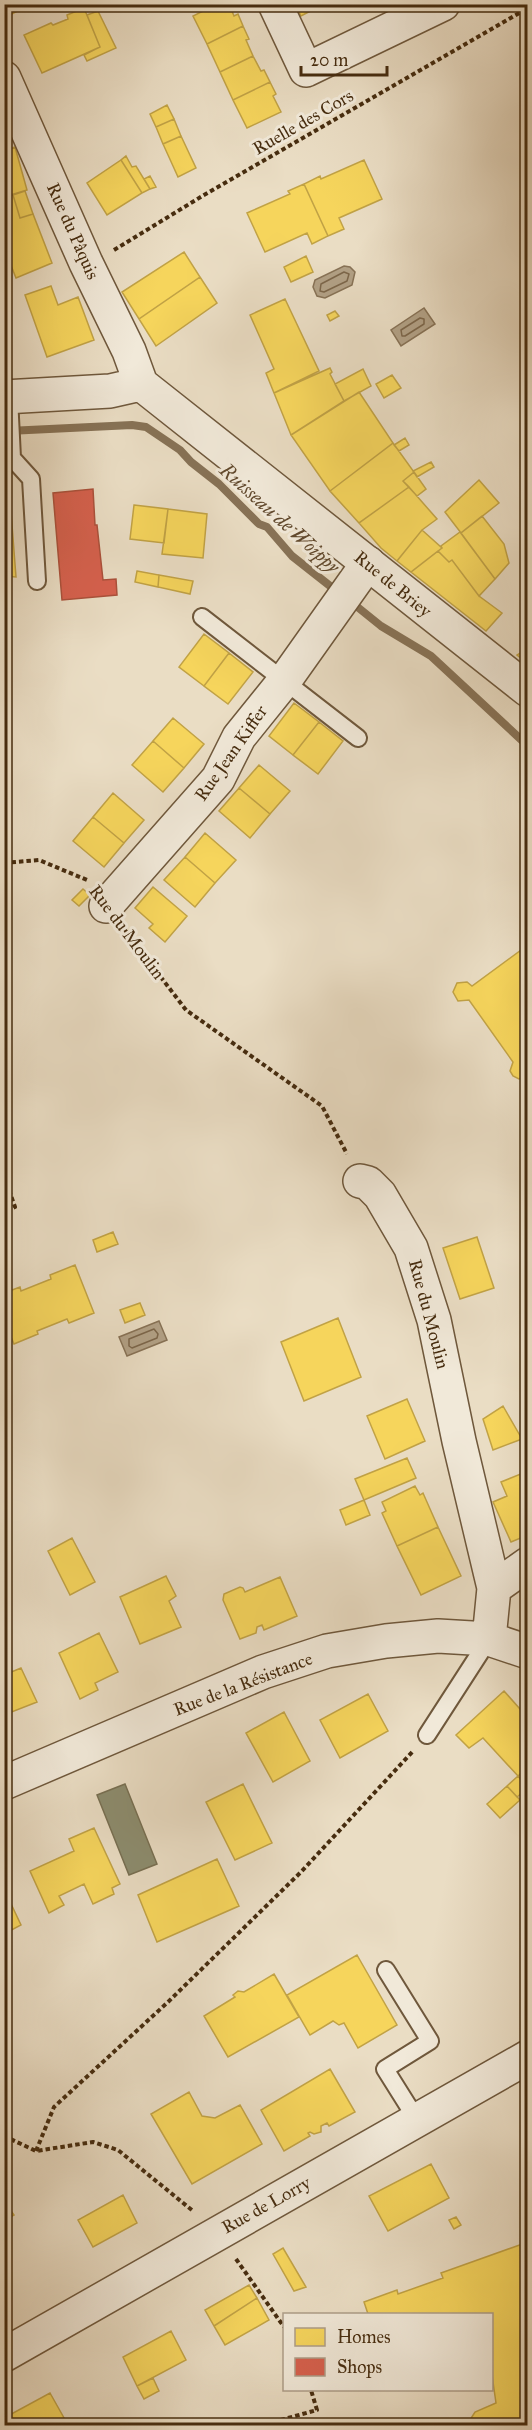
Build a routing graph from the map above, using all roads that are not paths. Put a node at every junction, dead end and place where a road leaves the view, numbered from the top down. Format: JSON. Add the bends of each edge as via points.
{"nodes":[{"id":1,"x":275,"y":4,"type":"edge"},
{"id":2,"x":443,"y":4,"type":"edge"},
{"id":3,"x":4,"y":78,"type":"edge"},
{"id":4,"x":141,"y":384,"type":"junction"},
{"id":5,"x":8,"y":405,"type":"edge"},
{"id":6,"x":368,"y":563,"type":"junction"},
{"id":7,"x":37,"y":581,"type":"dead end"},
{"id":8,"x":202,"y":617,"type":"dead end"},
{"id":9,"x":285,"y":680,"type":"junction"},
{"id":10,"x":528,"y":690,"type":"edge"},
{"id":11,"x":358,"y":738,"type":"dead end"},
{"id":12,"x":106,"y":906,"type":"road end"},
{"id":13,"x":360,"y":1181,"type":"road end"},
{"id":14,"x":528,"y":1564,"type":"edge"},
{"id":15,"x":494,"y":1588,"type":"junction"},
{"id":16,"x":489,"y":1639,"type":"junction"},
{"id":17,"x":528,"y":1652,"type":"edge"},
{"id":18,"x":427,"y":1735,"type":"road end"},
{"id":19,"x":4,"y":1783,"type":"edge"},
{"id":20,"x":386,"y":1970,"type":"dead end"},
{"id":21,"x":528,"y":2057,"type":"edge"},
{"id":22,"x":417,"y":2120,"type":"junction"},
{"id":23,"x":4,"y":2355,"type":"edge"}],
"edges":[{"from":1,"to":2,"type":"street","via":[[306,70]]},
{"from":3,"to":4,"type":"street","name":"Rue du Pâquis"},
{"from":4,"to":5,"type":"street"},
{"from":4,"to":6,"type":"street","name":"Rue de Briey"},
{"from":5,"to":7,"type":"lane","via":[[12,458],[31,479]]},
{"from":6,"to":9,"type":"street","name":"Rue Jean Kiffer"},
{"from":6,"to":10,"type":"street","name":"Rue de Briey"},
{"from":8,"to":9,"type":"lane"},
{"from":9,"to":11,"type":"lane"},
{"from":9,"to":12,"type":"street","name":"Rue Jean Kiffer","via":[[239,737],[218,779]]},
{"from":13,"to":15,"type":"street","name":"Rue du Moulin","via":[[380,1195],[417,1264],[434,1320]]},
{"from":14,"to":15,"type":"street"},
{"from":15,"to":16,"type":"street","name":"Rue du Moulin"},
{"from":16,"to":17,"type":"street","name":"Rue de la Résistance"},
{"from":16,"to":18,"type":"lane"},
{"from":16,"to":19,"type":"street","name":"Rue de la Résistance","via":[[438,1636],[327,1651],[263,1672]]},
{"from":20,"to":22,"type":"lane","via":[[430,2041],[385,2069]]},
{"from":21,"to":22,"type":"street","name":"Rue de Lorry"},
{"from":22,"to":23,"type":"street","name":"Rue de Lorry"}]}
